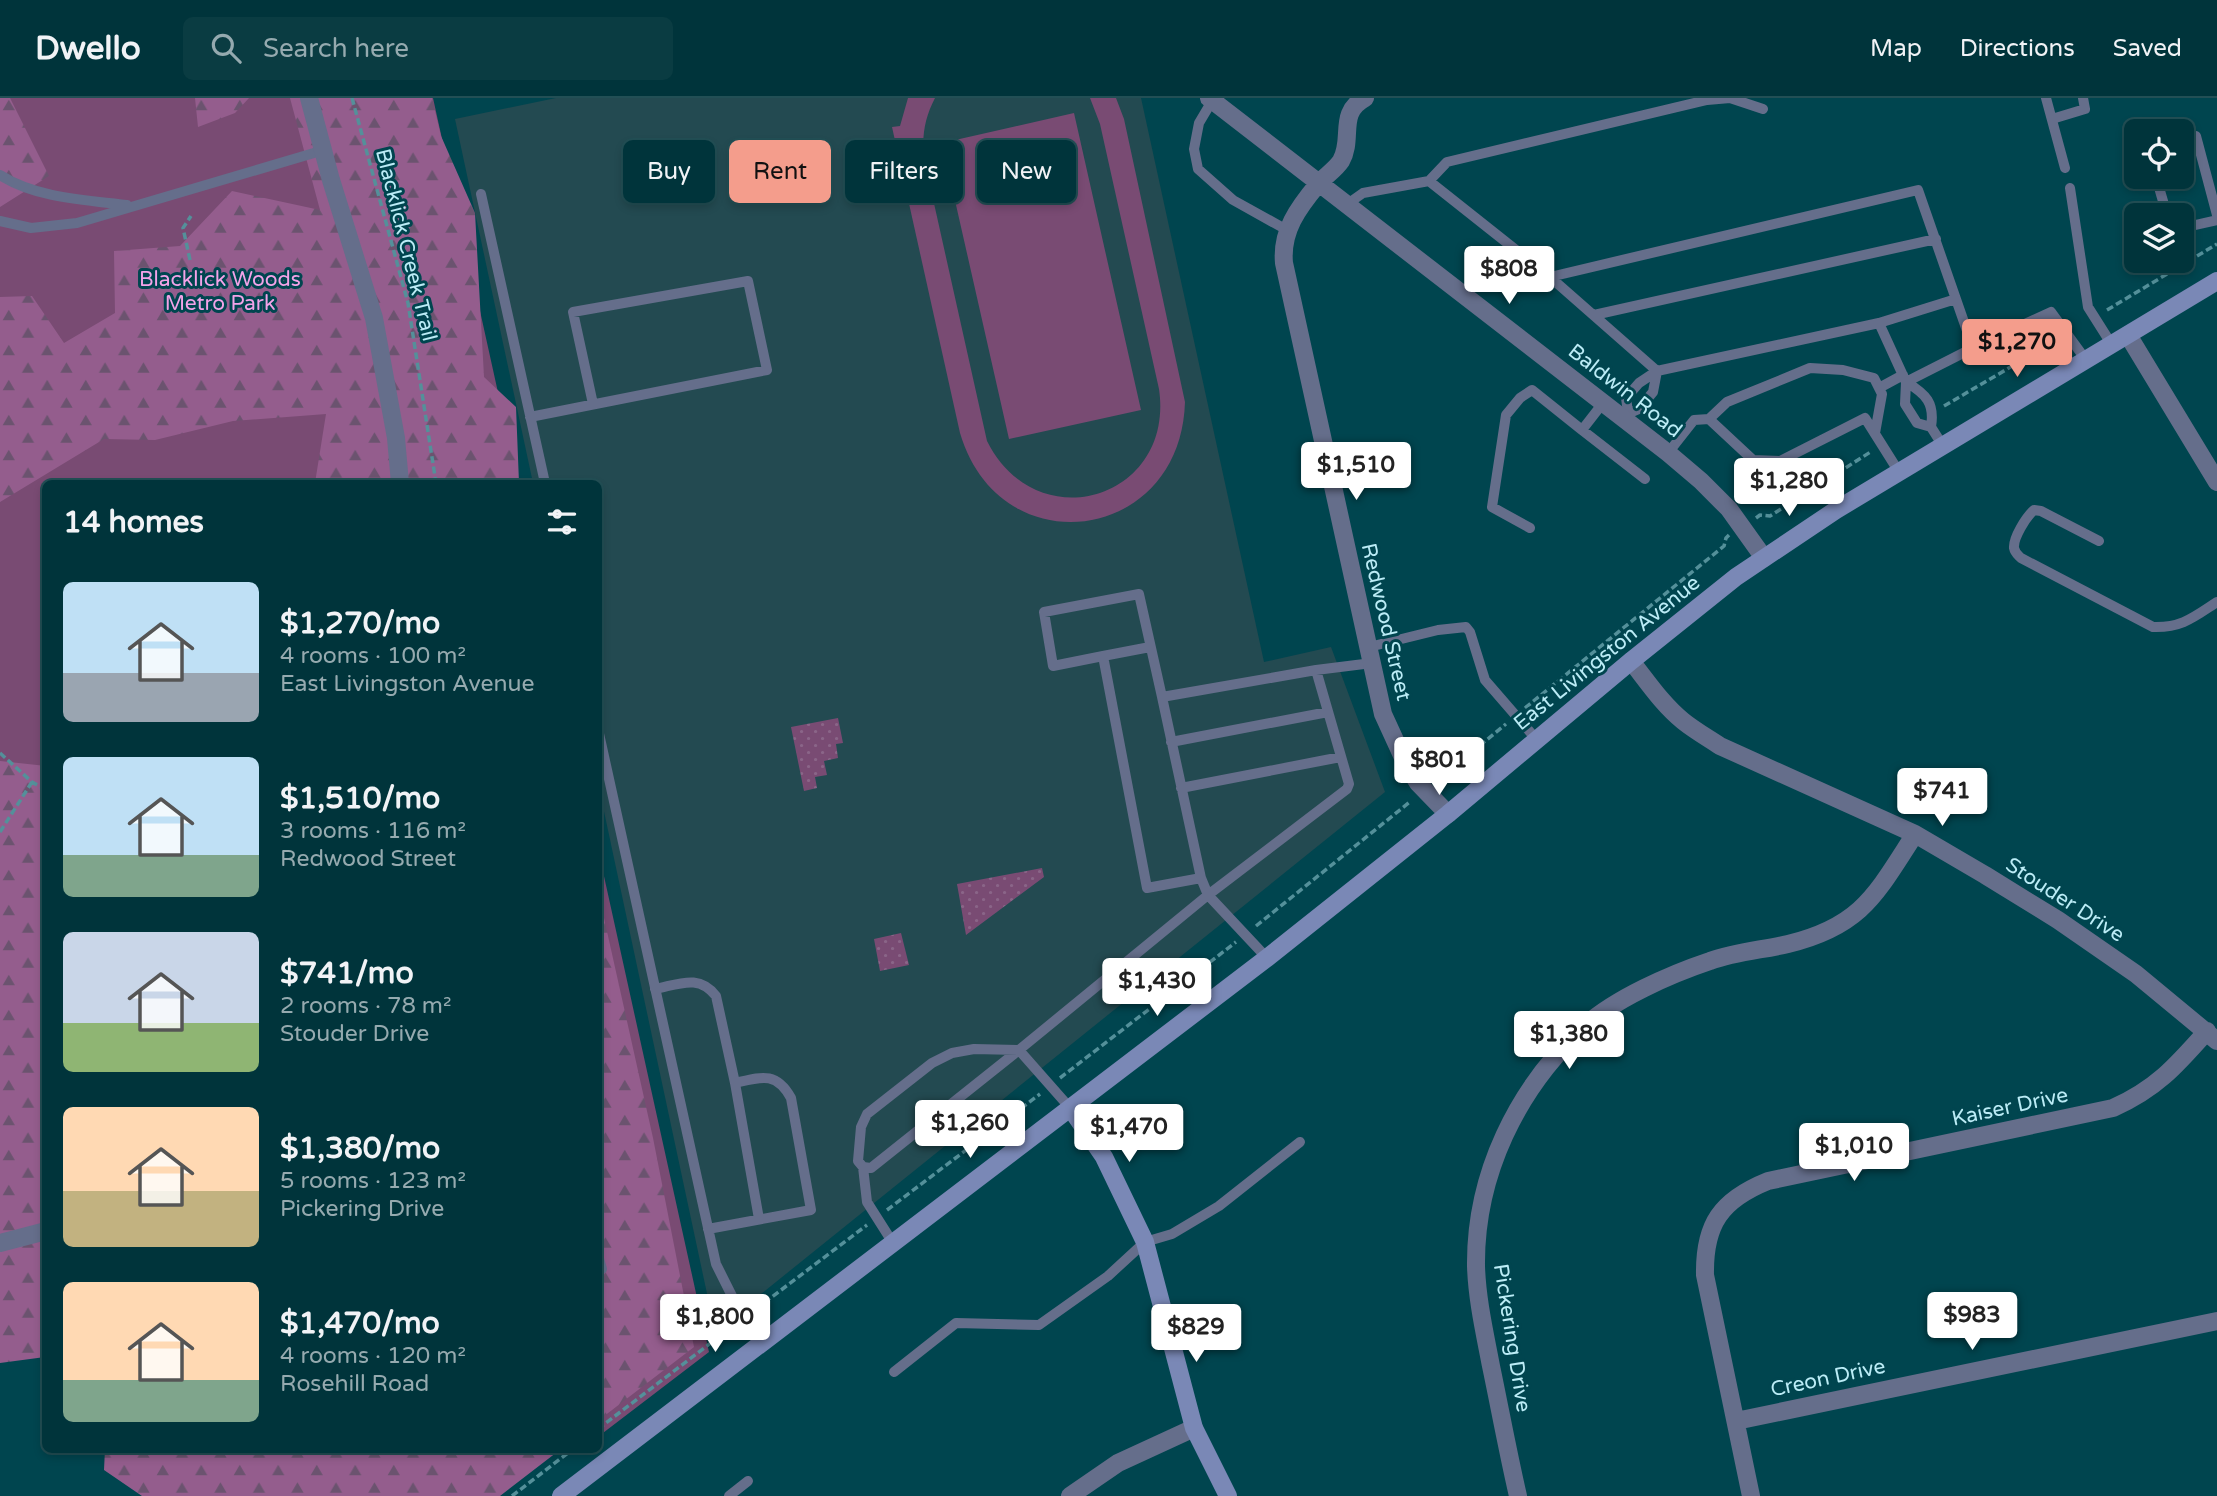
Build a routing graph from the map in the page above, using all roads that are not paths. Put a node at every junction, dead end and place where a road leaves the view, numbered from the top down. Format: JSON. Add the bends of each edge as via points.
{"nodes":[{"id":1,"x":309,"y":98,"type":"edge"},
{"id":2,"x":1365,"y":98,"type":"edge"},
{"id":3,"x":1730,"y":98,"type":"edge"},
{"id":4,"x":2046,"y":98,"type":"edge"},
{"id":5,"x":2082,"y":98,"type":"edge"},
{"id":6,"x":1210,"y":99,"type":"edge"},
{"id":7,"x":1763,"y":109,"type":"dead end"},
{"id":8,"x":2052,"y":119,"type":"junction"},
{"id":9,"x":2194,"y":137,"type":"edge"},
{"id":10,"x":324,"y":150,"type":"junction"},
{"id":11,"x":2064,"y":168,"type":"dead end"},
{"id":12,"x":0,"y":174,"type":"edge"},
{"id":13,"x":1430,"y":181,"type":"junction"},
{"id":14,"x":1318,"y":184,"type":"junction"},
{"id":15,"x":2070,"y":188,"type":"dead end"},
{"id":16,"x":481,"y":194,"type":"dead end"},
{"id":17,"x":131,"y":205,"type":"junction"},
{"id":18,"x":1346,"y":205,"type":"junction"},
{"id":19,"x":2217,"y":218,"type":"edge"},
{"id":20,"x":0,"y":221,"type":"edge"},
{"id":21,"x":2194,"y":225,"type":"edge"},
{"id":22,"x":1287,"y":229,"type":"junction"},
{"id":23,"x":1936,"y":239,"type":"junction"},
{"id":24,"x":1550,"y":276,"type":"junction"},
{"id":25,"x":2217,"y":281,"type":"edge"},
{"id":26,"x":1956,"y":299,"type":"junction"},
{"id":27,"x":1594,"y":315,"type":"junction"},
{"id":28,"x":1879,"y":323,"type":"junction"},
{"id":29,"x":2128,"y":335,"type":"junction"},
{"id":30,"x":2112,"y":345,"type":"junction"},
{"id":31,"x":1973,"y":348,"type":"junction"},
{"id":32,"x":2086,"y":360,"type":"junction"},
{"id":33,"x":1657,"y":371,"type":"junction"},
{"id":34,"x":1904,"y":379,"type":"junction"},
{"id":35,"x":1880,"y":388,"type":"junction"},
{"id":36,"x":1603,"y":403,"type":"junction"},
{"id":37,"x":593,"y":404,"type":"junction"},
{"id":38,"x":1625,"y":415,"type":"junction"},
{"id":39,"x":530,"y":417,"type":"junction"},
{"id":40,"x":1709,"y":419,"type":"junction"},
{"id":41,"x":1931,"y":427,"type":"junction"},
{"id":42,"x":1582,"y":429,"type":"junction"},
{"id":43,"x":1875,"y":433,"type":"junction"},
{"id":44,"x":1943,"y":446,"type":"junction"},
{"id":45,"x":1668,"y":453,"type":"junction"},
{"id":46,"x":1899,"y":472,"type":"junction"},
{"id":47,"x":1646,"y":479,"type":"dead end"},
{"id":48,"x":400,"y":480,"type":"edge"},
{"id":49,"x":544,"y":480,"type":"edge"},
{"id":50,"x":2217,"y":482,"type":"edge"},
{"id":51,"x":1530,"y":528,"type":"dead end"},
{"id":52,"x":2099,"y":541,"type":"dead end"},
{"id":53,"x":1764,"y":558,"type":"junction"},
{"id":54,"x":2217,"y":602,"type":"edge"},
{"id":55,"x":1150,"y":647,"type":"junction"},
{"id":56,"x":1370,"y":655,"type":"junction"},
{"id":57,"x":1103,"y":656,"type":"junction"},
{"id":58,"x":1631,"y":661,"type":"junction"},
{"id":59,"x":1316,"y":670,"type":"junction"},
{"id":60,"x":1162,"y":697,"type":"junction"},
{"id":61,"x":1328,"y":712,"type":"junction"},
{"id":62,"x":1537,"y":740,"type":"junction"},
{"id":63,"x":1171,"y":742,"type":"junction"},
{"id":64,"x":602,"y":747,"type":"edge"},
{"id":65,"x":1341,"y":757,"type":"junction"},
{"id":66,"x":1181,"y":788,"type":"junction"},
{"id":67,"x":1448,"y":814,"type":"junction"},
{"id":68,"x":1915,"y":834,"type":"junction"},
{"id":69,"x":1201,"y":877,"type":"junction"},
{"id":70,"x":1208,"y":895,"type":"junction"},
{"id":71,"x":1267,"y":958,"type":"junction"},
{"id":72,"x":655,"y":989,"type":"junction"},
{"id":73,"x":2212,"y":1036,"type":"edge"},
{"id":74,"x":1019,"y":1050,"type":"junction"},
{"id":75,"x":735,"y":1083,"type":"junction"},
{"id":76,"x":1070,"y":1109,"type":"junction"},
{"id":77,"x":1300,"y":1142,"type":"dead end"},
{"id":78,"x":863,"y":1167,"type":"junction"},
{"id":79,"x":759,"y":1219,"type":"junction"},
{"id":80,"x":708,"y":1229,"type":"junction"},
{"id":81,"x":42,"y":1232,"type":"edge"},
{"id":82,"x":1145,"y":1242,"type":"junction"},
{"id":83,"x":0,"y":1243,"type":"edge"},
{"id":84,"x":893,"y":1243,"type":"junction"},
{"id":85,"x":2217,"y":1321,"type":"edge"},
{"id":86,"x":762,"y":1342,"type":"junction"},
{"id":87,"x":894,"y":1372,"type":"dead end"},
{"id":88,"x":1736,"y":1421,"type":"junction"},
{"id":89,"x":1194,"y":1428,"type":"junction"},
{"id":90,"x":748,"y":1481,"type":"dead end"},
{"id":91,"x":562,"y":1496,"type":"edge"},
{"id":92,"x":729,"y":1496,"type":"edge"},
{"id":93,"x":1070,"y":1496,"type":"edge"},
{"id":94,"x":1228,"y":1496,"type":"edge"},
{"id":95,"x":1518,"y":1496,"type":"edge"},
{"id":96,"x":1751,"y":1496,"type":"edge"}],
"edges":[{"from":1,"to":10,"type":"street"},
{"from":2,"to":14,"type":"street","name":"Redwood Street","via":[[1353,106],[1349,116],[1343,157]]},
{"from":3,"to":7,"type":"lane"},
{"from":3,"to":13,"type":"lane","via":[[1447,162]]},
{"from":4,"to":8,"type":"lane"},
{"from":5,"to":8,"type":"lane","via":[[2085,109]]},
{"from":6,"to":14,"type":"street","name":"Baldwin Road"},
{"from":6,"to":22,"type":"lane","via":[[1194,149],[1198,169],[1233,200]]},
{"from":8,"to":11,"type":"lane"},
{"from":9,"to":19,"type":"lane"},
{"from":10,"to":17,"type":"lane"},
{"from":10,"to":48,"type":"street","via":[[374,318]]},
{"from":12,"to":17,"type":"lane","via":[[63,198]]},
{"from":13,"to":18,"type":"lane","via":[[1363,192]]},
{"from":13,"to":24,"type":"lane"},
{"from":14,"to":18,"type":"street","name":"Baldwin Road"},
{"from":14,"to":22,"type":"street","name":"Redwood Street"},
{"from":15,"to":30,"type":"lane","via":[[2088,307]]},
{"from":16,"to":39,"type":"lane"},
{"from":17,"to":20,"type":"lane","via":[[77,223],[32,228]]},
{"from":18,"to":36,"type":"street","name":"Baldwin Road"},
{"from":19,"to":21,"type":"lane"},
{"from":22,"to":56,"type":"street","name":"Redwood Street","via":[[1284,263]]},
{"from":23,"to":24,"type":"lane","via":[[1919,190]]},
{"from":23,"to":26,"type":"lane"},
{"from":23,"to":27,"type":"lane"},
{"from":24,"to":27,"type":"lane"},
{"from":25,"to":29,"type":"main road","name":"East Livingston Avenue"},
{"from":26,"to":28,"type":"lane"},
{"from":26,"to":31,"type":"lane"},
{"from":27,"to":33,"type":"lane"},
{"from":28,"to":33,"type":"lane"},
{"from":28,"to":34,"type":"lane"},
{"from":29,"to":30,"type":"main road","name":"East Livingston Avenue"},
{"from":29,"to":50,"type":"street"},
{"from":30,"to":32,"type":"main road","name":"East Livingston Avenue"},
{"from":31,"to":32,"type":"lane","via":[[2051,312]]},
{"from":31,"to":34,"type":"lane"},
{"from":32,"to":44,"type":"main road","name":"East Livingston Avenue"},
{"from":33,"to":38,"type":"lane","via":[[1626,398]]},
{"from":33,"to":38,"type":"lane","via":[[1653,392],[1639,409]]},
{"from":34,"to":35,"type":"lane"},
{"from":34,"to":41,"type":"lane","via":[[1922,392],[1933,412]]},
{"from":34,"to":41,"type":"lane","via":[[1905,404],[1917,423]]},
{"from":35,"to":40,"type":"lane","via":[[1874,378],[1810,368],[1727,402]]},
{"from":35,"to":43,"type":"lane"},
{"from":36,"to":38,"type":"street","name":"Baldwin Road"},
{"from":36,"to":42,"type":"lane"},
{"from":37,"to":37,"type":"lane","via":[[767,370],[748,281],[573,312]]},
{"from":37,"to":39,"type":"lane"},
{"from":38,"to":45,"type":"street","name":"Baldwin Road"},
{"from":39,"to":49,"type":"lane"},
{"from":40,"to":43,"type":"lane","via":[[1753,460],[1765,462],[1780,461],[1865,418]]},
{"from":40,"to":45,"type":"lane","via":[[1694,419]]},
{"from":41,"to":44,"type":"lane"},
{"from":42,"to":47,"type":"lane"},
{"from":42,"to":51,"type":"lane","via":[[1532,390],[1506,415],[1492,507]]},
{"from":43,"to":46,"type":"lane"},
{"from":44,"to":46,"type":"main road","name":"East Livingston Avenue"},
{"from":45,"to":53,"type":"street","name":"Baldwin Road","via":[[1729,509]]},
{"from":46,"to":53,"type":"main road","name":"East Livingston Avenue"},
{"from":52,"to":54,"type":"lane","via":[[2034,510],[2014,545],[2021,558],[2153,627],[2170,628]]},
{"from":53,"to":58,"type":"main road","name":"East Livingston Avenue"},
{"from":55,"to":57,"type":"lane"},
{"from":55,"to":57,"type":"lane","via":[[1139,594],[1044,612],[1053,666]]},
{"from":55,"to":60,"type":"lane"},
{"from":56,"to":59,"type":"lane"},
{"from":56,"to":62,"type":"lane","via":[[1438,630],[1466,627],[1485,680]]},
{"from":56,"to":67,"type":"street","name":"Redwood Street","via":[[1392,737],[1425,790]]},
{"from":57,"to":69,"type":"lane","via":[[1147,888]]},
{"from":58,"to":62,"type":"main road","name":"East Livingston Avenue"},
{"from":58,"to":68,"type":"street","name":"Stouder Drive","via":[[1682,720],[1720,746]]},
{"from":59,"to":60,"type":"lane"},
{"from":59,"to":61,"type":"lane"},
{"from":60,"to":63,"type":"lane"},
{"from":61,"to":63,"type":"lane"},
{"from":61,"to":65,"type":"lane"},
{"from":62,"to":67,"type":"main road","name":"East Livingston Avenue"},
{"from":63,"to":66,"type":"lane"},
{"from":64,"to":72,"type":"lane"},
{"from":65,"to":66,"type":"lane"},
{"from":65,"to":70,"type":"lane","via":[[1349,784],[1345,792]]},
{"from":66,"to":69,"type":"lane"},
{"from":67,"to":71,"type":"main road","name":"East Livingston Avenue"},
{"from":68,"to":73,"type":"street","name":"Stouder Drive","via":[[2058,920],[2136,974]]},
{"from":68,"to":95,"type":"street","name":"Pickering Drive","via":[[1875,896],[1846,922],[1819,935],[1713,960],[1633,993],[1585,1025],[1548,1065],[1516,1111],[1493,1162],[1480,1213],[1476,1267],[1482,1321]]},
{"from":69,"to":70,"type":"lane"},
{"from":70,"to":71,"type":"lane"},
{"from":70,"to":74,"type":"lane"},
{"from":71,"to":76,"type":"main road","name":"East Livingston Avenue"},
{"from":72,"to":75,"type":"lane","via":[[696,981],[709,986],[716,996]]},
{"from":72,"to":80,"type":"lane"},
{"from":73,"to":88,"type":"street","name":"Kaiser Drive","via":[[2139,1096],[2113,1108],[1769,1181],[1732,1200],[1709,1234],[1705,1265]]},
{"from":74,"to":76,"type":"lane"},
{"from":74,"to":78,"type":"lane","via":[[871,1168]]},
{"from":74,"to":78,"type":"lane","via":[[974,1049],[932,1063],[867,1114],[859,1146],[858,1161]]},
{"from":75,"to":79,"type":"lane"},
{"from":75,"to":79,"type":"lane","via":[[760,1077],[775,1079],[785,1087],[791,1098],[809,1197],[811,1210]]},
{"from":76,"to":82,"type":"main road","via":[[1104,1157]]},
{"from":76,"to":84,"type":"main road","name":"East Livingston Avenue"},
{"from":77,"to":82,"type":"lane","via":[[1219,1206],[1172,1234]]},
{"from":78,"to":84,"type":"lane","via":[[867,1202]]},
{"from":79,"to":80,"type":"lane"},
{"from":80,"to":86,"type":"lane","via":[[716,1264]]},
{"from":81,"to":83,"type":"street"},
{"from":82,"to":87,"type":"lane","via":[[1108,1276],[1039,1325],[956,1323]]},
{"from":82,"to":89,"type":"main road"},
{"from":84,"to":86,"type":"main road","name":"East Livingston Avenue"},
{"from":85,"to":88,"type":"street","name":"Creon Drive"},
{"from":86,"to":91,"type":"main road","name":"East Livingston Avenue"},
{"from":88,"to":96,"type":"street","name":"Kaiser Drive"},
{"from":89,"to":93,"type":"street","via":[[1118,1463]]},
{"from":89,"to":94,"type":"main road"},
{"from":90,"to":92,"type":"lane"}]}
